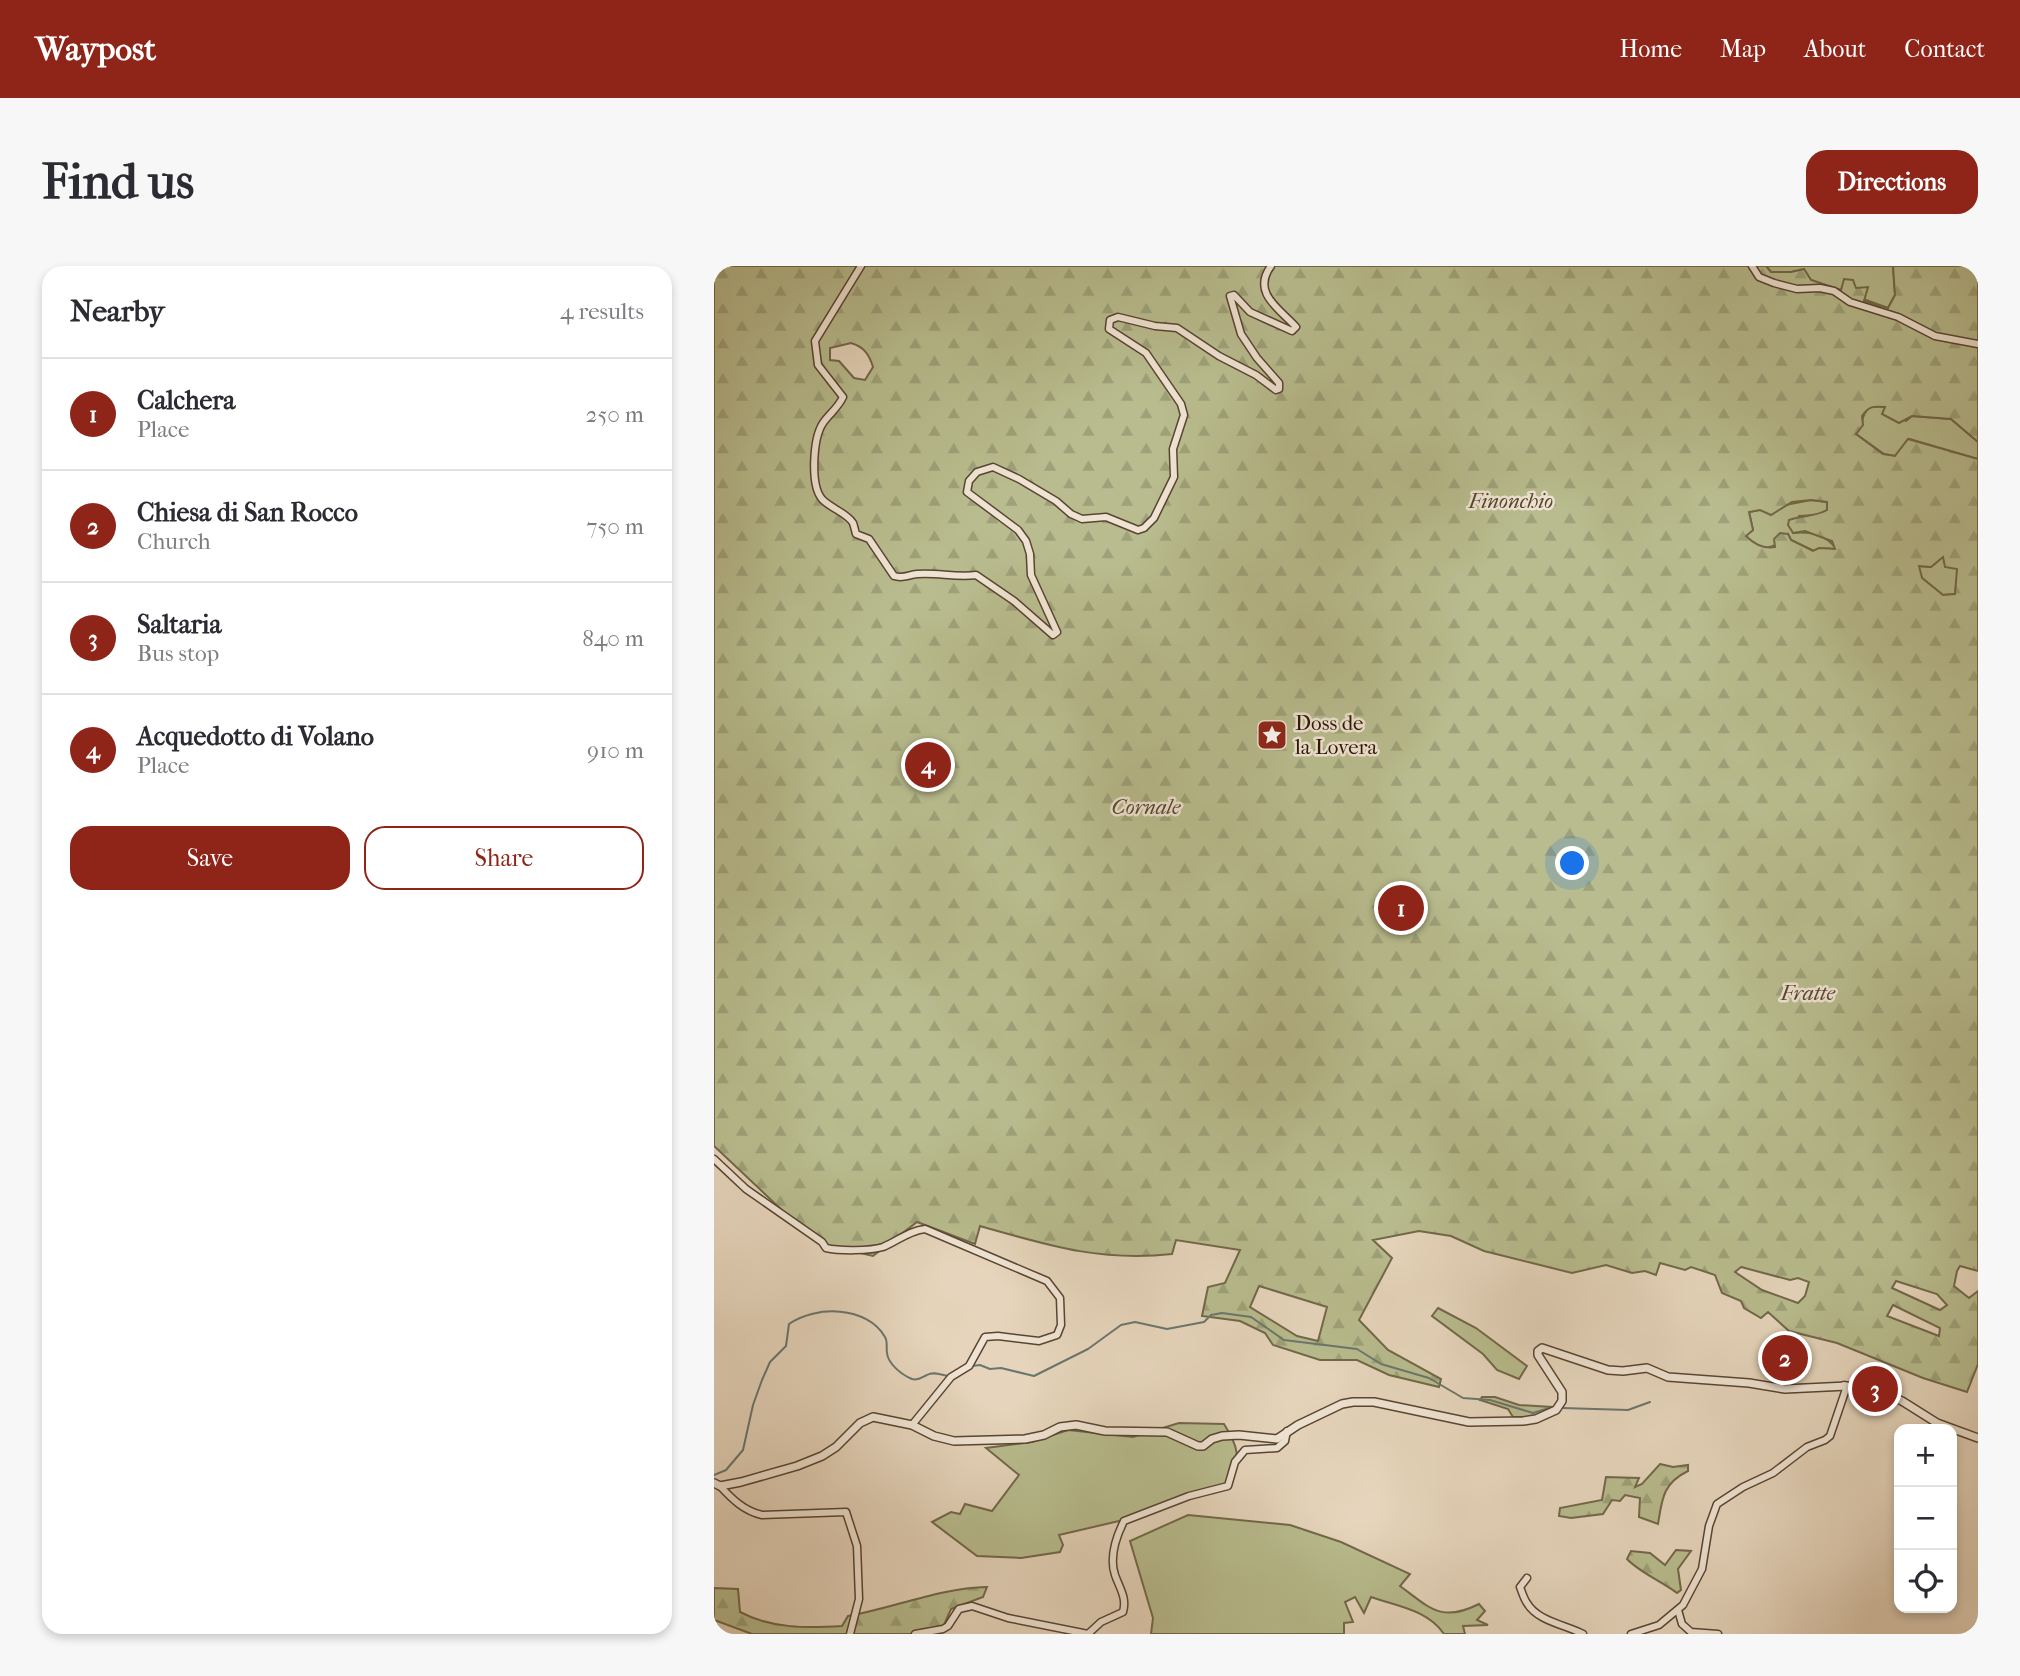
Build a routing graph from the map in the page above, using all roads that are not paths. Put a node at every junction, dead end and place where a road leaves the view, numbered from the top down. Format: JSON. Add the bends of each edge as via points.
{"nodes":[{"id":1,"x":861,"y":266,"type":"edge"},
{"id":2,"x":1271,"y":266,"type":"edge"},
{"id":3,"x":1752,"y":266,"type":"edge"},
{"id":4,"x":1978,"y":344,"type":"edge"},
{"id":5,"x":714,"y":1159,"type":"edge"},
{"id":6,"x":1844,"y":1385,"type":"junction"},
{"id":7,"x":912,"y":1425,"type":"junction"},
{"id":8,"x":1287,"y":1431,"type":"junction"},
{"id":9,"x":1978,"y":1438,"type":"edge"},
{"id":10,"x":717,"y":1485,"type":"edge"},
{"id":11,"x":1527,"y":1578,"type":"dead end"},
{"id":12,"x":1678,"y":1610,"type":"junction"},
{"id":13,"x":850,"y":1634,"type":"edge"},
{"id":14,"x":915,"y":1634,"type":"edge"},
{"id":15,"x":1088,"y":1634,"type":"edge"},
{"id":16,"x":1583,"y":1634,"type":"edge"},
{"id":17,"x":1631,"y":1634,"type":"edge"},
{"id":18,"x":1718,"y":1634,"type":"edge"}],
"edges":[{"from":1,"to":2,"type":"street","via":[[815,341],[818,365],[842,397],[818,433],[817,492],[852,522],[856,534],[869,539],[894,576],[976,575],[1053,635],[1058,632],[1035,586],[1026,541],[967,492],[969,481],[987,467],[1000,468],[1082,519],[1106,517],[1138,530],[1144,528],[1174,477],[1173,449],[1184,415],[1146,353],[1109,329],[1110,320],[1118,317],[1177,328],[1279,389],[1241,334],[1230,296],[1250,312],[1292,331],[1296,327],[1271,304],[1266,293],[1264,281]]},
{"from":3,"to":4,"type":"street","via":[[1759,277],[1774,283],[1834,291],[1850,302],[1898,317],[1935,336]]},
{"from":5,"to":7,"type":"street","via":[[746,1189],[826,1248],[873,1249],[925,1229],[1047,1281],[1058,1293],[1061,1325],[1057,1335],[1039,1340],[985,1337],[969,1366],[951,1377]]},
{"from":6,"to":8,"type":"street","via":[[1785,1389],[1668,1377],[1647,1368],[1608,1370],[1542,1348],[1538,1355],[1562,1397],[1556,1410],[1544,1416],[1469,1422],[1363,1401],[1342,1404]]},
{"from":6,"to":9,"type":"street","via":[[1876,1390],[1937,1423]]},
{"from":6,"to":12,"type":"street","via":[[1830,1436],[1717,1504],[1702,1569]]},
{"from":7,"to":8,"type":"street","via":[[954,1441],[1025,1439],[1076,1425],[1105,1432],[1167,1432],[1198,1446],[1230,1436],[1277,1439]]},
{"from":7,"to":10,"type":"street","via":[[873,1417],[822,1457]]},
{"from":8,"to":15,"type":"street","via":[[1277,1448],[1245,1450],[1228,1486],[1124,1521],[1116,1537],[1113,1565],[1126,1602],[1123,1612]]},
{"from":10,"to":13,"type":"street","via":[[752,1513],[846,1512],[857,1546],[859,1585]]},
{"from":11,"to":16,"type":"street","via":[[1520,1587],[1532,1609]]},
{"from":12,"to":17,"type":"street","via":[[1659,1625]]},
{"from":12,"to":18,"type":"street","via":[[1682,1624],[1691,1632]]},
{"from":14,"to":15,"type":"street","via":[[943,1629],[958,1609],[966,1606]]}]}
